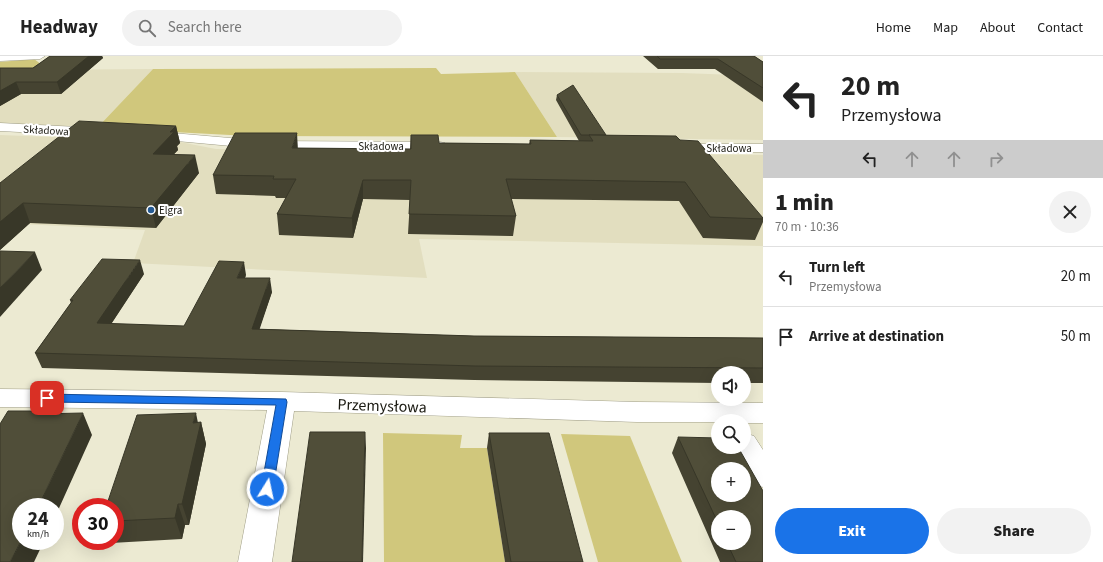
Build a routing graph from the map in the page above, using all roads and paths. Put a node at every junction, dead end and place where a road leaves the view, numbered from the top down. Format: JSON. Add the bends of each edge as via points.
{"nodes":[{"id":1,"x":40,"y":56,"type":"edge"},
{"id":2,"x":0,"y":58,"type":"edge"},
{"id":3,"x":0,"y":127,"type":"edge"},
{"id":4,"x":109,"y":133,"type":"edge"},
{"id":5,"x":132,"y":134,"type":"edge"},
{"id":6,"x":452,"y":146,"type":"edge"},
{"id":7,"x":663,"y":148,"type":"edge"},
{"id":8,"x":763,"y":148,"type":"edge"},
{"id":9,"x":0,"y":398,"type":"edge"},
{"id":10,"x":282,"y":402,"type":"junction"},
{"id":11,"x":763,"y":413,"type":"edge"},
{"id":12,"x":751,"y":414,"type":"edge"},
{"id":13,"x":711,"y":416,"type":"edge"},
{"id":14,"x":750,"y":454,"type":"edge"},
{"id":15,"x":763,"y":475,"type":"edge"},
{"id":16,"x":255,"y":562,"type":"edge"}],
"edges":[{"from":1,"to":2,"type":"street"},
{"from":3,"to":4,"type":"street","name":"Składowa"},
{"from":5,"to":6,"type":"street","name":"Składowa","via":[[179,136],[235,143]]},
{"from":7,"to":8,"type":"street","name":"Składowa"},
{"from":9,"to":10,"type":"street","name":"Przemysłowa"},
{"from":10,"to":13,"type":"street","name":"Przemysłowa"},
{"from":10,"to":16,"type":"street"},
{"from":11,"to":12,"type":"street","name":"Przemysłowa"},
{"from":14,"to":15,"type":"street"}]}
